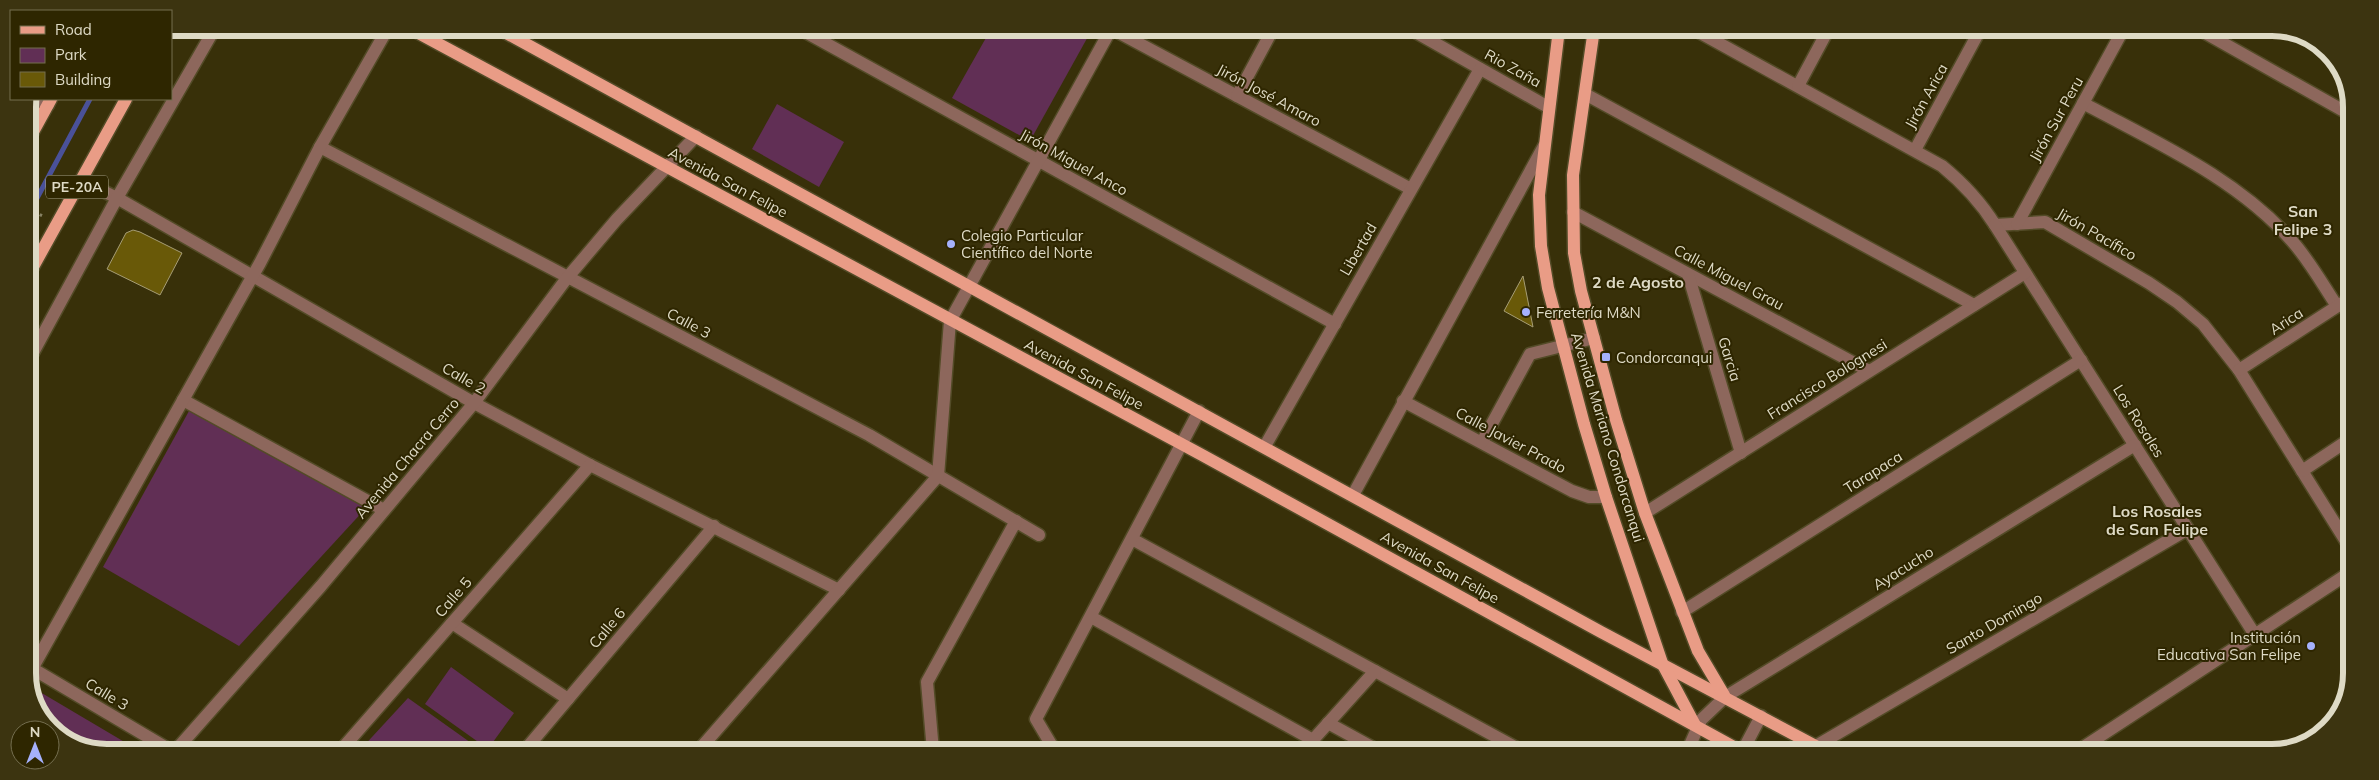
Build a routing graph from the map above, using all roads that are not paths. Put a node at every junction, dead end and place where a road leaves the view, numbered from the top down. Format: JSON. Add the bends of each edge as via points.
{"nodes":[{"id":1,"x":210,"y":36,"type":"edge"},
{"id":2,"x":383,"y":36,"type":"edge"},
{"id":3,"x":424,"y":36,"type":"edge"},
{"id":4,"x":512,"y":36,"type":"edge"},
{"id":5,"x":812,"y":36,"type":"edge"},
{"id":6,"x":1107,"y":36,"type":"edge"},
{"id":7,"x":1124,"y":36,"type":"edge"},
{"id":8,"x":1269,"y":36,"type":"edge"},
{"id":9,"x":1422,"y":36,"type":"edge"},
{"id":10,"x":1558,"y":36,"type":"edge"},
{"id":11,"x":1593,"y":36,"type":"edge"},
{"id":12,"x":1706,"y":36,"type":"edge"},
{"id":13,"x":1825,"y":36,"type":"edge"},
{"id":14,"x":1977,"y":36,"type":"edge"},
{"id":15,"x":2120,"y":36,"type":"edge"},
{"id":16,"x":2211,"y":36,"type":"edge"},
{"id":17,"x":1480,"y":69,"type":"junction"},
{"id":18,"x":1798,"y":86,"type":"junction"},
{"id":19,"x":1585,"y":94,"type":"junction"},
{"id":20,"x":1237,"y":96,"type":"junction"},
{"id":21,"x":125,"y":100,"type":"edge"},
{"id":22,"x":45,"y":101,"type":"edge"},
{"id":23,"x":2083,"y":103,"type":"junction"},
{"id":24,"x":1548,"y":107,"type":"junction"},
{"id":25,"x":2343,"y":110,"type":"edge"},
{"id":26,"x":36,"y":122,"type":"edge"},
{"id":27,"x":696,"y":136,"type":"junction"},
{"id":28,"x":1544,"y":146,"type":"junction"},
{"id":29,"x":320,"y":147,"type":"junction"},
{"id":30,"x":1915,"y":150,"type":"junction"},
{"id":31,"x":1038,"y":161,"type":"junction"},
{"id":32,"x":665,"y":167,"type":"junction"},
{"id":33,"x":81,"y":180,"type":"junction"},
{"id":34,"x":1411,"y":189,"type":"junction"},
{"id":35,"x":117,"y":198,"type":"junction"},
{"id":36,"x":1573,"y":212,"type":"junction"},
{"id":37,"x":2017,"y":224,"type":"junction"},
{"id":38,"x":1995,"y":225,"type":"junction"},
{"id":39,"x":36,"y":262,"type":"edge"},
{"id":40,"x":2025,"y":273,"type":"junction"},
{"id":41,"x":1688,"y":274,"type":"junction"},
{"id":42,"x":252,"y":276,"type":"junction"},
{"id":43,"x":567,"y":278,"type":"junction"},
{"id":44,"x":970,"y":286,"type":"junction"},
{"id":45,"x":2343,"y":302,"type":"edge"},
{"id":46,"x":1974,"y":305,"type":"junction"},
{"id":47,"x":2337,"y":306,"type":"junction"},
{"id":48,"x":950,"y":321,"type":"junction"},
{"id":49,"x":1335,"y":324,"type":"junction"},
{"id":50,"x":1594,"y":338,"type":"junction"},
{"id":51,"x":1563,"y":346,"type":"junction"},
{"id":52,"x":36,"y":347,"type":"edge"},
{"id":53,"x":2081,"y":360,"type":"junction"},
{"id":54,"x":2238,"y":370,"type":"junction"},
{"id":55,"x":1869,"y":372,"type":"junction"},
{"id":56,"x":183,"y":400,"type":"junction"},
{"id":57,"x":1404,"y":401,"type":"junction"},
{"id":58,"x":474,"y":403,"type":"junction"},
{"id":59,"x":1199,"y":411,"type":"junction"},
{"id":60,"x":1482,"y":442,"type":"junction"},
{"id":61,"x":1181,"y":444,"type":"junction"},
{"id":62,"x":2343,"y":444,"type":"edge"},
{"id":63,"x":2134,"y":445,"type":"junction"},
{"id":64,"x":1265,"y":446,"type":"junction"},
{"id":65,"x":1741,"y":453,"type":"junction"},
{"id":66,"x":590,"y":465,"type":"junction"},
{"id":67,"x":2302,"y":471,"type":"junction"},
{"id":68,"x":938,"y":476,"type":"junction"},
{"id":69,"x":1354,"y":495,"type":"junction"},
{"id":70,"x":1606,"y":497,"type":"junction"},
{"id":71,"x":384,"y":510,"type":"junction"},
{"id":72,"x":1646,"y":513,"type":"junction"},
{"id":73,"x":1016,"y":521,"type":"junction"},
{"id":74,"x":714,"y":526,"type":"junction"},
{"id":75,"x":2188,"y":529,"type":"junction"},
{"id":76,"x":1039,"y":534,"type":"dead end"},
{"id":77,"x":2343,"y":536,"type":"edge"},
{"id":78,"x":1132,"y":539,"type":"junction"},
{"id":79,"x":2343,"y":577,"type":"edge"},
{"id":80,"x":839,"y":590,"type":"junction"},
{"id":81,"x":1682,"y":612,"type":"junction"},
{"id":82,"x":1091,"y":617,"type":"junction"},
{"id":83,"x":452,"y":623,"type":"junction"},
{"id":84,"x":2255,"y":635,"type":"junction"},
{"id":85,"x":36,"y":658,"type":"edge"},
{"id":86,"x":1662,"y":663,"type":"junction"},
{"id":87,"x":1375,"y":670,"type":"junction"},
{"id":88,"x":36,"y":674,"type":"edge"},
{"id":89,"x":1725,"y":697,"type":"junction"},
{"id":90,"x":568,"y":699,"type":"junction"},
{"id":91,"x":1761,"y":716,"type":"junction"},
{"id":92,"x":1328,"y":723,"type":"junction"},
{"id":93,"x":1696,"y":727,"type":"junction"},
{"id":94,"x":1313,"y":740,"type":"junction"},
{"id":95,"x":159,"y":744,"type":"edge"},
{"id":96,"x":181,"y":744,"type":"edge"},
{"id":97,"x":346,"y":744,"type":"edge"},
{"id":98,"x":529,"y":744,"type":"edge"},
{"id":99,"x":705,"y":744,"type":"edge"},
{"id":100,"x":932,"y":744,"type":"edge"},
{"id":101,"x":1051,"y":744,"type":"edge"},
{"id":102,"x":1309,"y":744,"type":"edge"},
{"id":103,"x":1366,"y":744,"type":"edge"},
{"id":104,"x":1509,"y":744,"type":"edge"},
{"id":105,"x":1691,"y":744,"type":"edge"},
{"id":106,"x":1727,"y":744,"type":"edge"},
{"id":107,"x":1746,"y":744,"type":"edge"},
{"id":108,"x":1812,"y":744,"type":"edge"},
{"id":109,"x":1819,"y":744,"type":"edge"},
{"id":110,"x":2088,"y":744,"type":"edge"}],
"edges":[{"from":1,"to":35,"type":"street"},
{"from":2,"to":29,"type":"street"},
{"from":3,"to":32,"type":"main road","name":"Avenida San Felipe"},
{"from":4,"to":27,"type":"main road","name":"Avenida San Felipe"},
{"from":5,"to":31,"type":"street","name":"Jirón Miguel Anco"},
{"from":6,"to":31,"type":"street"},
{"from":7,"to":20,"type":"street","name":"Jirón José Amaro"},
{"from":8,"to":20,"type":"street"},
{"from":9,"to":17,"type":"street","name":"Rio Zaña"},
{"from":10,"to":24,"type":"main road","name":"Avenida Mariano Condorcanqui"},
{"from":11,"to":19,"type":"main road","name":"Avenida Mariano Condorcanqui"},
{"from":12,"to":18,"type":"street"},
{"from":13,"to":18,"type":"street"},
{"from":14,"to":30,"type":"street","name":"Jirón Arica"},
{"from":15,"to":23,"type":"street","name":"Jirón Sur Peru"},
{"from":16,"to":25,"type":"street"},
{"from":17,"to":24,"type":"street","name":"Rio Zaña"},
{"from":17,"to":34,"type":"street","name":"Libertad"},
{"from":18,"to":30,"type":"street"},
{"from":19,"to":36,"type":"main road","name":"Avenida Mariano Condorcanqui","via":[[1573,175]]},
{"from":19,"to":46,"type":"street"},
{"from":20,"to":34,"type":"street","name":"Jirón José Amaro"},
{"from":21,"to":33,"type":"main road","number":"PE-20A"},
{"from":22,"to":26,"type":"main road"},
{"from":23,"to":37,"type":"street","name":"Jirón Sur Peru"},
{"from":23,"to":47,"type":"street","via":[[2186,160],[2262,212],[2292,241]]},
{"from":24,"to":28,"type":"main road","name":"Avenida Mariano Condorcanqui"},
{"from":27,"to":32,"type":"street","name":"Avenida Chacra Cerro"},
{"from":27,"to":44,"type":"main road","name":"Avenida San Felipe"},
{"from":28,"to":51,"type":"main road","name":"Avenida Mariano Condorcanqui","via":[[1539,195],[1542,246],[1548,288]]},
{"from":28,"to":57,"type":"street"},
{"from":29,"to":42,"type":"street"},
{"from":29,"to":43,"type":"street","name":"Calle 3"},
{"from":30,"to":38,"type":"street","via":[[1965,184]]},
{"from":31,"to":44,"type":"street"},
{"from":31,"to":49,"type":"street","name":"Jirón Miguel Anco"},
{"from":32,"to":43,"type":"street","name":"Avenida Chacra Cerro"},
{"from":32,"to":48,"type":"main road","name":"Avenida San Felipe"},
{"from":33,"to":35,"type":"street","name":"Calle 2"},
{"from":33,"to":39,"type":"main road","number":"PE-20A"},
{"from":34,"to":49,"type":"street","name":"Libertad"},
{"from":35,"to":42,"type":"street","name":"Calle 2"},
{"from":35,"to":52,"type":"street"},
{"from":36,"to":41,"type":"street","name":"Calle Miguel Grau"},
{"from":36,"to":50,"type":"main road","name":"Avenida Mariano Condorcanqui","via":[[1574,253]]},
{"from":37,"to":38,"type":"street","name":"Jirón Pacífico"},
{"from":37,"to":54,"type":"street","name":"Jirón Pacífico","via":[[2044,222],[2149,283],[2203,324]]},
{"from":38,"to":40,"type":"street","name":"Los Rosales"},
{"from":40,"to":46,"type":"street","name":"Francisco Bolognesi"},
{"from":40,"to":53,"type":"street","name":"Los Rosales"},
{"from":41,"to":55,"type":"street","name":"Calle Miguel Grau"},
{"from":41,"to":65,"type":"street","name":"Garcia"},
{"from":42,"to":56,"type":"street"},
{"from":42,"to":58,"type":"street","name":"Calle 2"},
{"from":43,"to":58,"type":"street","name":"Avenida Chacra Cerro"},
{"from":43,"to":68,"type":"street","name":"Calle 3","via":[[869,435]]},
{"from":44,"to":48,"type":"street"},
{"from":44,"to":59,"type":"main road","name":"Avenida San Felipe"},
{"from":45,"to":47,"type":"street","name":"Arica"},
{"from":46,"to":55,"type":"street","name":"Francisco Bolognesi"},
{"from":47,"to":54,"type":"street","name":"Arica"},
{"from":48,"to":61,"type":"main road","name":"Avenida San Felipe"},
{"from":48,"to":68,"type":"street"},
{"from":49,"to":64,"type":"street","name":"Libertad"},
{"from":50,"to":51,"type":"street"},
{"from":50,"to":72,"type":"main road","name":"Avenida Mariano Condorcanqui"},
{"from":51,"to":60,"type":"street","via":[[1530,354]]},
{"from":51,"to":70,"type":"main road","name":"Avenida Mariano Condorcanqui"},
{"from":53,"to":63,"type":"street","name":"Los Rosales"},
{"from":53,"to":81,"type":"street","name":"Tarapaca"},
{"from":54,"to":67,"type":"street","name":"Jirón Pacífico"},
{"from":55,"to":65,"type":"street","name":"Francisco Bolognesi"},
{"from":56,"to":71,"type":"street"},
{"from":56,"to":85,"type":"street"},
{"from":57,"to":60,"type":"street","name":"Calle Javier Prado"},
{"from":57,"to":69,"type":"street"},
{"from":58,"to":66,"type":"street","name":"Calle 2"},
{"from":58,"to":71,"type":"street","name":"Avenida Chacra Cerro"},
{"from":59,"to":61,"type":"street"},
{"from":59,"to":64,"type":"main road","name":"Avenida San Felipe"},
{"from":60,"to":70,"type":"street","name":"Calle Javier Prado","via":[[1572,491],[1589,497]]},
{"from":61,"to":78,"type":"street"},
{"from":61,"to":93,"type":"main road","name":"Avenida San Felipe"},
{"from":62,"to":67,"type":"street"},
{"from":63,"to":75,"type":"street","name":"Los Rosales"},
{"from":63,"to":89,"type":"street","name":"Ayacucho"},
{"from":64,"to":69,"type":"main road","name":"Avenida San Felipe"},
{"from":65,"to":72,"type":"street","name":"Francisco Bolognesi"},
{"from":66,"to":74,"type":"street","name":"Calle 2"},
{"from":66,"to":83,"type":"street","name":"Calle 5"},
{"from":67,"to":77,"type":"street","name":"Jirón Pacífico"},
{"from":68,"to":73,"type":"street","name":"Calle 3"},
{"from":68,"to":80,"type":"street"},
{"from":69,"to":86,"type":"main road","name":"Avenida San Felipe"},
{"from":70,"to":86,"type":"main road","name":"Avenida Mariano Condorcanqui"},
{"from":71,"to":96,"type":"street","name":"Avenida Chacra Cerro"},
{"from":72,"to":81,"type":"main road","name":"Avenida Mariano Condorcanqui"},
{"from":73,"to":76,"type":"street","name":"Calle 3"},
{"from":73,"to":100,"type":"street","via":[[927,682]]},
{"from":74,"to":80,"type":"street","name":"Calle 2"},
{"from":74,"to":90,"type":"street","name":"Calle 6"},
{"from":75,"to":84,"type":"street","name":"Los Rosales"},
{"from":75,"to":109,"type":"street","name":"Santo Domingo"},
{"from":78,"to":82,"type":"street"},
{"from":78,"to":87,"type":"street"},
{"from":79,"to":84,"type":"street"},
{"from":80,"to":99,"type":"street"},
{"from":81,"to":89,"type":"main road","name":"Avenida Mariano Condorcanqui","via":[[1698,650]]},
{"from":82,"to":94,"type":"street"},
{"from":82,"to":101,"type":"street","via":[[1036,719]]},
{"from":83,"to":90,"type":"street"},
{"from":83,"to":97,"type":"street","name":"Calle 5"},
{"from":84,"to":110,"type":"street"},
{"from":86,"to":89,"type":"main road","name":"Avenida San Felipe"},
{"from":86,"to":93,"type":"main road","name":"Avenida Mariano Condorcanqui"},
{"from":87,"to":92,"type":"street"},
{"from":87,"to":104,"type":"street"},
{"from":88,"to":95,"type":"street","name":"Calle 3"},
{"from":89,"to":91,"type":"main road","name":"Avenida San Felipe"},
{"from":89,"to":93,"type":"street","name":"Ayacucho"},
{"from":90,"to":98,"type":"street","name":"Calle 6"},
{"from":91,"to":107,"type":"street"},
{"from":91,"to":108,"type":"main road","name":"Avenida San Felipe"},
{"from":92,"to":94,"type":"street"},
{"from":92,"to":103,"type":"street"},
{"from":93,"to":105,"type":"street"},
{"from":93,"to":106,"type":"main road","name":"Avenida San Felipe"},
{"from":94,"to":102,"type":"street"}]}
